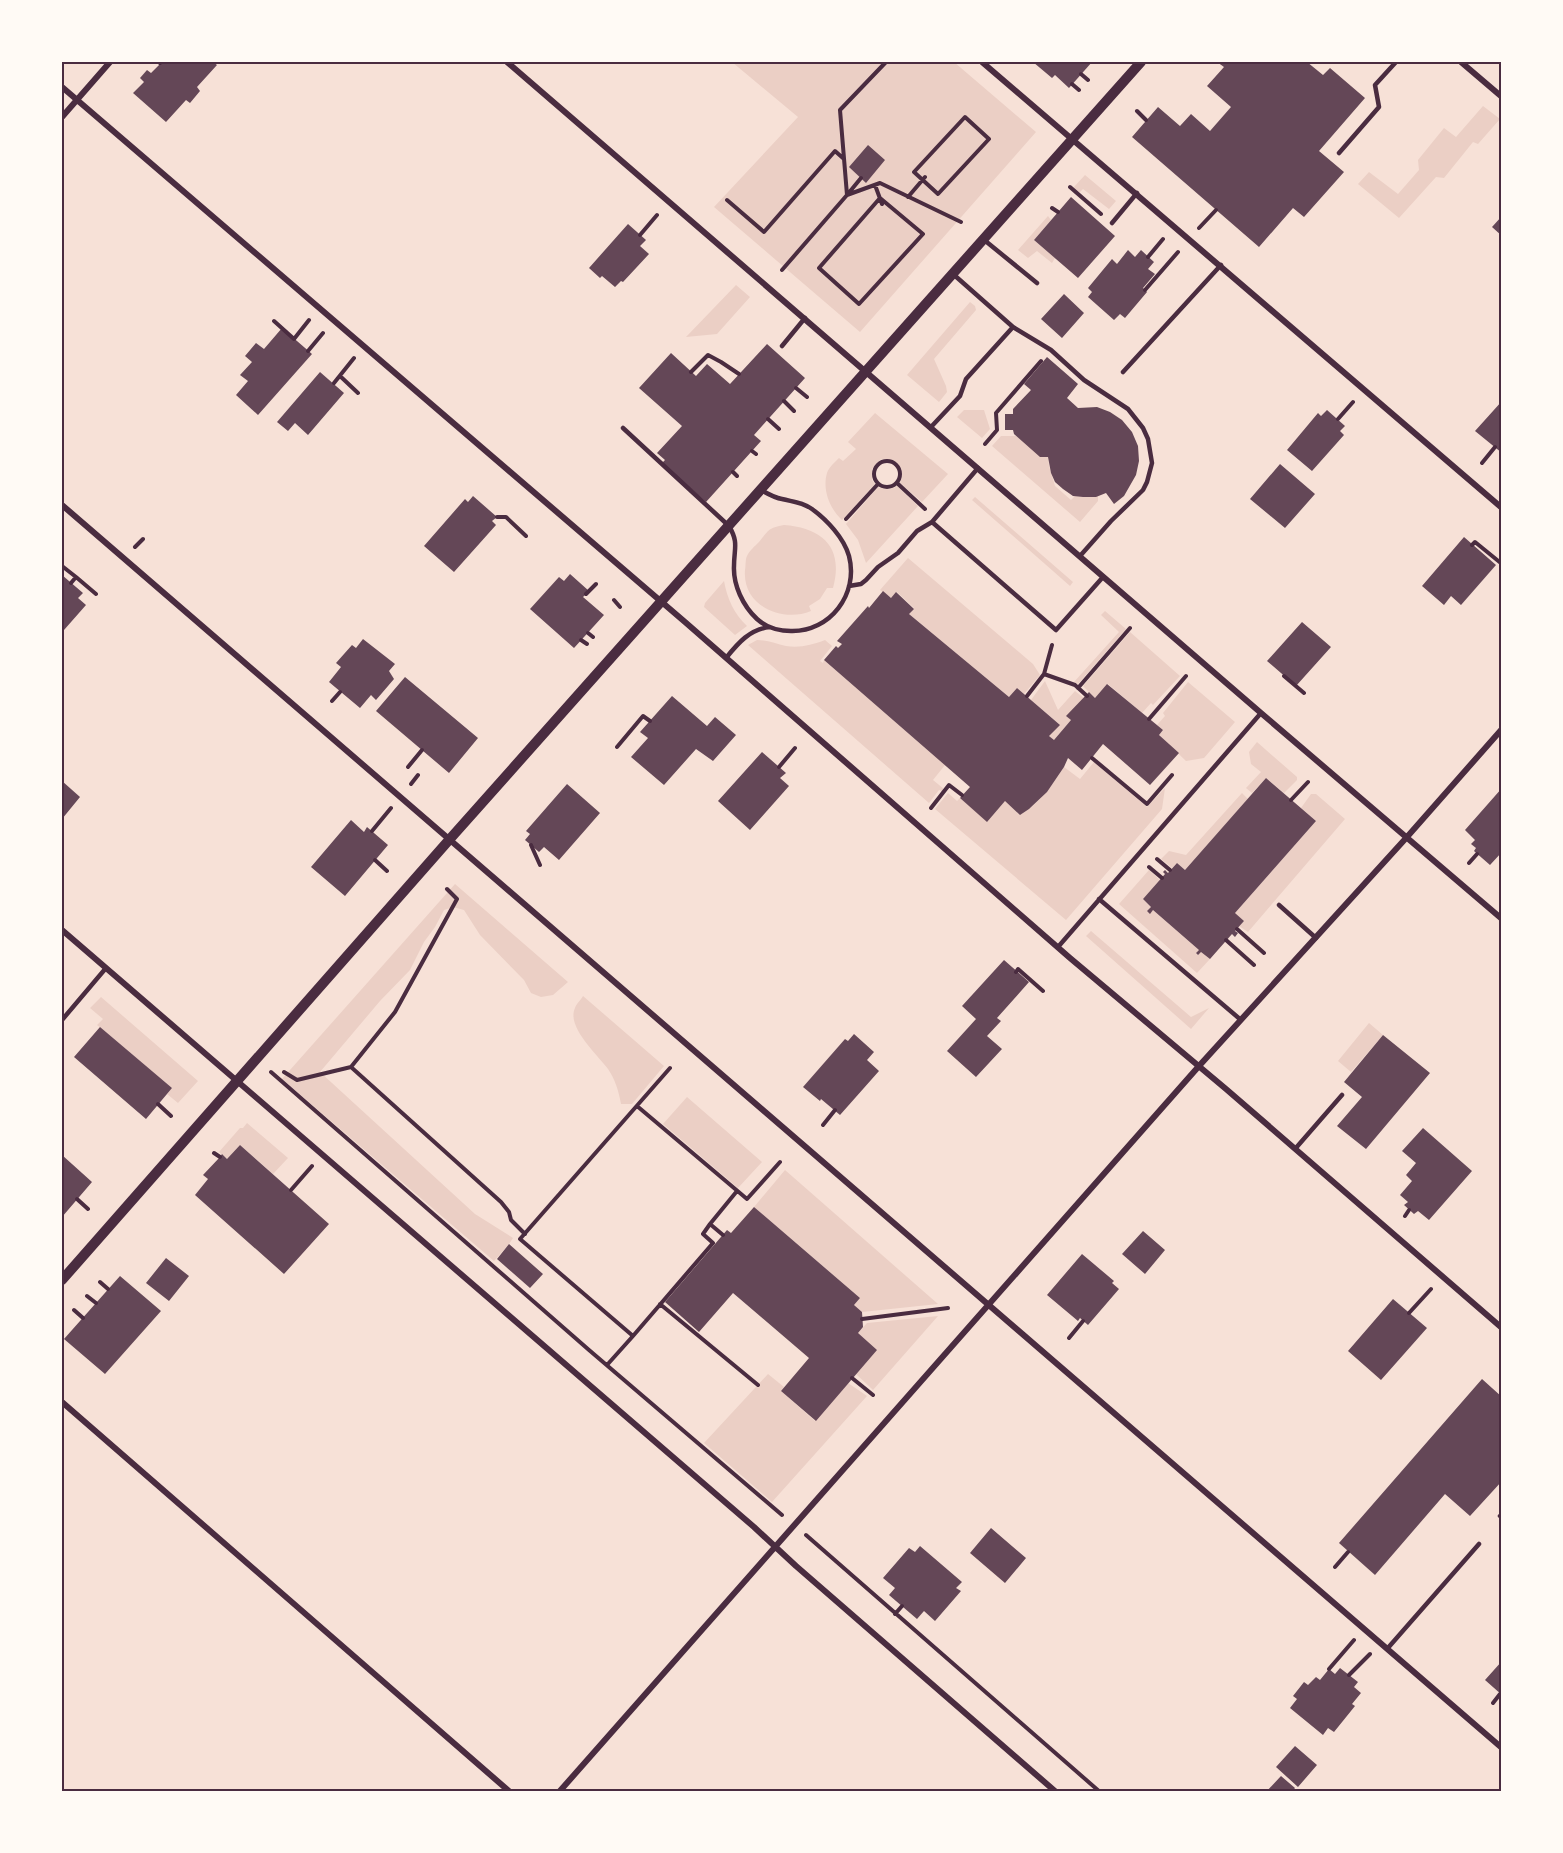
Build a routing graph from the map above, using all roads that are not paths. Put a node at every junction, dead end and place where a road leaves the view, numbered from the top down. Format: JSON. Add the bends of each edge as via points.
{"nodes":[{"id":1,"x":110,"y":62,"type":"edge"},
{"id":2,"x":507,"y":62,"type":"edge"},
{"id":3,"x":982,"y":62,"type":"edge"},
{"id":4,"x":1141,"y":62,"type":"edge"},
{"id":5,"x":1396,"y":62,"type":"edge"},
{"id":6,"x":1461,"y":62,"type":"edge"},
{"id":7,"x":62,"y":87,"type":"edge"},
{"id":8,"x":1502,"y":97,"type":"edge"},
{"id":9,"x":76,"y":100,"type":"junction"},
{"id":10,"x":62,"y":117,"type":"edge"},
{"id":11,"x":1072,"y":138,"type":"junction"},
{"id":12,"x":1339,"y":153,"type":"dead end"},
{"id":13,"x":1137,"y":193,"type":"junction"},
{"id":14,"x":1112,"y":223,"type":"dead end"},
{"id":15,"x":984,"y":239,"type":"junction"},
{"id":16,"x":1221,"y":266,"type":"junction"},
{"id":17,"x":952,"y":274,"type":"junction"},
{"id":18,"x":1037,"y":283,"type":"dead end"},
{"id":19,"x":805,"y":318,"type":"junction"},
{"id":20,"x":1013,"y":327,"type":"junction"},
{"id":21,"x":782,"y":346,"type":"dead end"},
{"id":22,"x":867,"y":372,"type":"junction"},
{"id":23,"x":1124,"y":372,"type":"dead end"},
{"id":24,"x":931,"y":427,"type":"junction"},
{"id":25,"x":623,"y":428,"type":"dead end"},
{"id":26,"x":978,"y":468,"type":"junction"},
{"id":27,"x":761,"y":490,"type":"junction"},
{"id":28,"x":62,"y":505,"type":"edge"},
{"id":29,"x":1502,"y":508,"type":"edge"},
{"id":30,"x":932,"y":522,"type":"junction"},
{"id":31,"x":729,"y":526,"type":"junction"},
{"id":32,"x":1080,"y":556,"type":"junction"},
{"id":33,"x":1103,"y":577,"type":"junction"},
{"id":34,"x":849,"y":586,"type":"junction"},
{"id":35,"x":661,"y":603,"type":"junction"},
{"id":36,"x":770,"y":627,"type":"junction"},
{"id":37,"x":726,"y":658,"type":"junction"},
{"id":38,"x":1261,"y":713,"type":"junction"},
{"id":39,"x":1502,"y":729,"type":"edge"},
{"id":40,"x":1407,"y":837,"type":"junction"},
{"id":41,"x":449,"y":840,"type":"junction"},
{"id":42,"x":1099,"y":899,"type":"junction"},
{"id":43,"x":1278,"y":905,"type":"dead end"},
{"id":44,"x":1502,"y":919,"type":"edge"},
{"id":45,"x":62,"y":930,"type":"edge"},
{"id":46,"x":1316,"y":938,"type":"junction"},
{"id":47,"x":1058,"y":947,"type":"junction"},
{"id":48,"x":106,"y":968,"type":"junction"},
{"id":49,"x":62,"y":1020,"type":"edge"},
{"id":50,"x":1241,"y":1020,"type":"junction"},
{"id":51,"x":1199,"y":1066,"type":"junction"},
{"id":52,"x":237,"y":1082,"type":"junction"},
{"id":53,"x":1342,"y":1095,"type":"dead end"},
{"id":54,"x":1295,"y":1149,"type":"junction"},
{"id":55,"x":62,"y":1280,"type":"edge"},
{"id":56,"x":989,"y":1304,"type":"junction"},
{"id":57,"x":1502,"y":1328,"type":"edge"},
{"id":58,"x":62,"y":1402,"type":"edge"},
{"id":59,"x":1479,"y":1544,"type":"dead end"},
{"id":60,"x":774,"y":1546,"type":"junction"},
{"id":61,"x":1387,"y":1649,"type":"junction"},
{"id":62,"x":1502,"y":1748,"type":"edge"},
{"id":63,"x":510,"y":1791,"type":"edge"},
{"id":64,"x":559,"y":1791,"type":"edge"},
{"id":65,"x":1056,"y":1791,"type":"edge"}],
"edges":[{"from":1,"to":9,"type":"street"},
{"from":2,"to":19,"type":"street"},
{"from":3,"to":11,"type":"street"},
{"from":4,"to":11,"type":"street"},
{"from":5,"to":12,"type":"lane","via":[[1375,85],[1379,107]]},
{"from":6,"to":8,"type":"street"},
{"from":7,"to":9,"type":"street"},
{"from":9,"to":10,"type":"street"},
{"from":9,"to":35,"type":"street"},
{"from":11,"to":13,"type":"street"},
{"from":11,"to":15,"type":"street"},
{"from":13,"to":14,"type":"lane"},
{"from":13,"to":16,"type":"street"},
{"from":15,"to":17,"type":"street"},
{"from":15,"to":18,"type":"lane"},
{"from":16,"to":23,"type":"lane"},
{"from":16,"to":29,"type":"street"},
{"from":17,"to":20,"type":"lane"},
{"from":17,"to":22,"type":"street"},
{"from":19,"to":21,"type":"lane"},
{"from":19,"to":22,"type":"street"},
{"from":20,"to":24,"type":"lane","via":[[966,379],[960,396]]},
{"from":20,"to":32,"type":"lane","via":[[1051,350],[1084,380],[1128,409],[1148,439],[1152,464],[1143,490]]},
{"from":22,"to":24,"type":"street"},
{"from":22,"to":27,"type":"street"},
{"from":24,"to":26,"type":"street"},
{"from":25,"to":31,"type":"lane"},
{"from":26,"to":30,"type":"lane"},
{"from":26,"to":32,"type":"street"},
{"from":27,"to":31,"type":"street"},
{"from":27,"to":34,"type":"lane","via":[[801,502],[828,523],[849,554]]},
{"from":28,"to":41,"type":"street"},
{"from":30,"to":33,"type":"lane","via":[[1056,630]]},
{"from":30,"to":34,"type":"lane","via":[[917,531],[861,584]]},
{"from":31,"to":35,"type":"street"},
{"from":31,"to":36,"type":"lane","via":[[735,537],[737,591],[757,619]]},
{"from":32,"to":33,"type":"street"},
{"from":33,"to":38,"type":"street"},
{"from":34,"to":36,"type":"lane","via":[[837,610],[817,627],[800,631]]},
{"from":35,"to":37,"type":"street"},
{"from":35,"to":41,"type":"street"},
{"from":36,"to":37,"type":"lane","via":[[748,634]]},
{"from":37,"to":47,"type":"street"},
{"from":38,"to":40,"type":"street"},
{"from":38,"to":42,"type":"lane"},
{"from":39,"to":40,"type":"street"},
{"from":40,"to":44,"type":"street"},
{"from":40,"to":46,"type":"street"},
{"from":41,"to":52,"type":"street"},
{"from":41,"to":56,"type":"street"},
{"from":42,"to":47,"type":"lane"},
{"from":42,"to":50,"type":"lane"},
{"from":43,"to":46,"type":"lane"},
{"from":45,"to":48,"type":"street"},
{"from":46,"to":50,"type":"street"},
{"from":47,"to":51,"type":"street"},
{"from":48,"to":49,"type":"lane"},
{"from":48,"to":52,"type":"street"},
{"from":50,"to":51,"type":"street"},
{"from":51,"to":54,"type":"street"},
{"from":51,"to":56,"type":"street"},
{"from":52,"to":55,"type":"street"},
{"from":52,"to":60,"type":"street"},
{"from":53,"to":54,"type":"lane"},
{"from":54,"to":57,"type":"street"},
{"from":56,"to":60,"type":"street"},
{"from":56,"to":61,"type":"street"},
{"from":58,"to":63,"type":"street"},
{"from":59,"to":61,"type":"lane"},
{"from":60,"to":64,"type":"street"},
{"from":60,"to":65,"type":"street"},
{"from":61,"to":62,"type":"street"}]}
